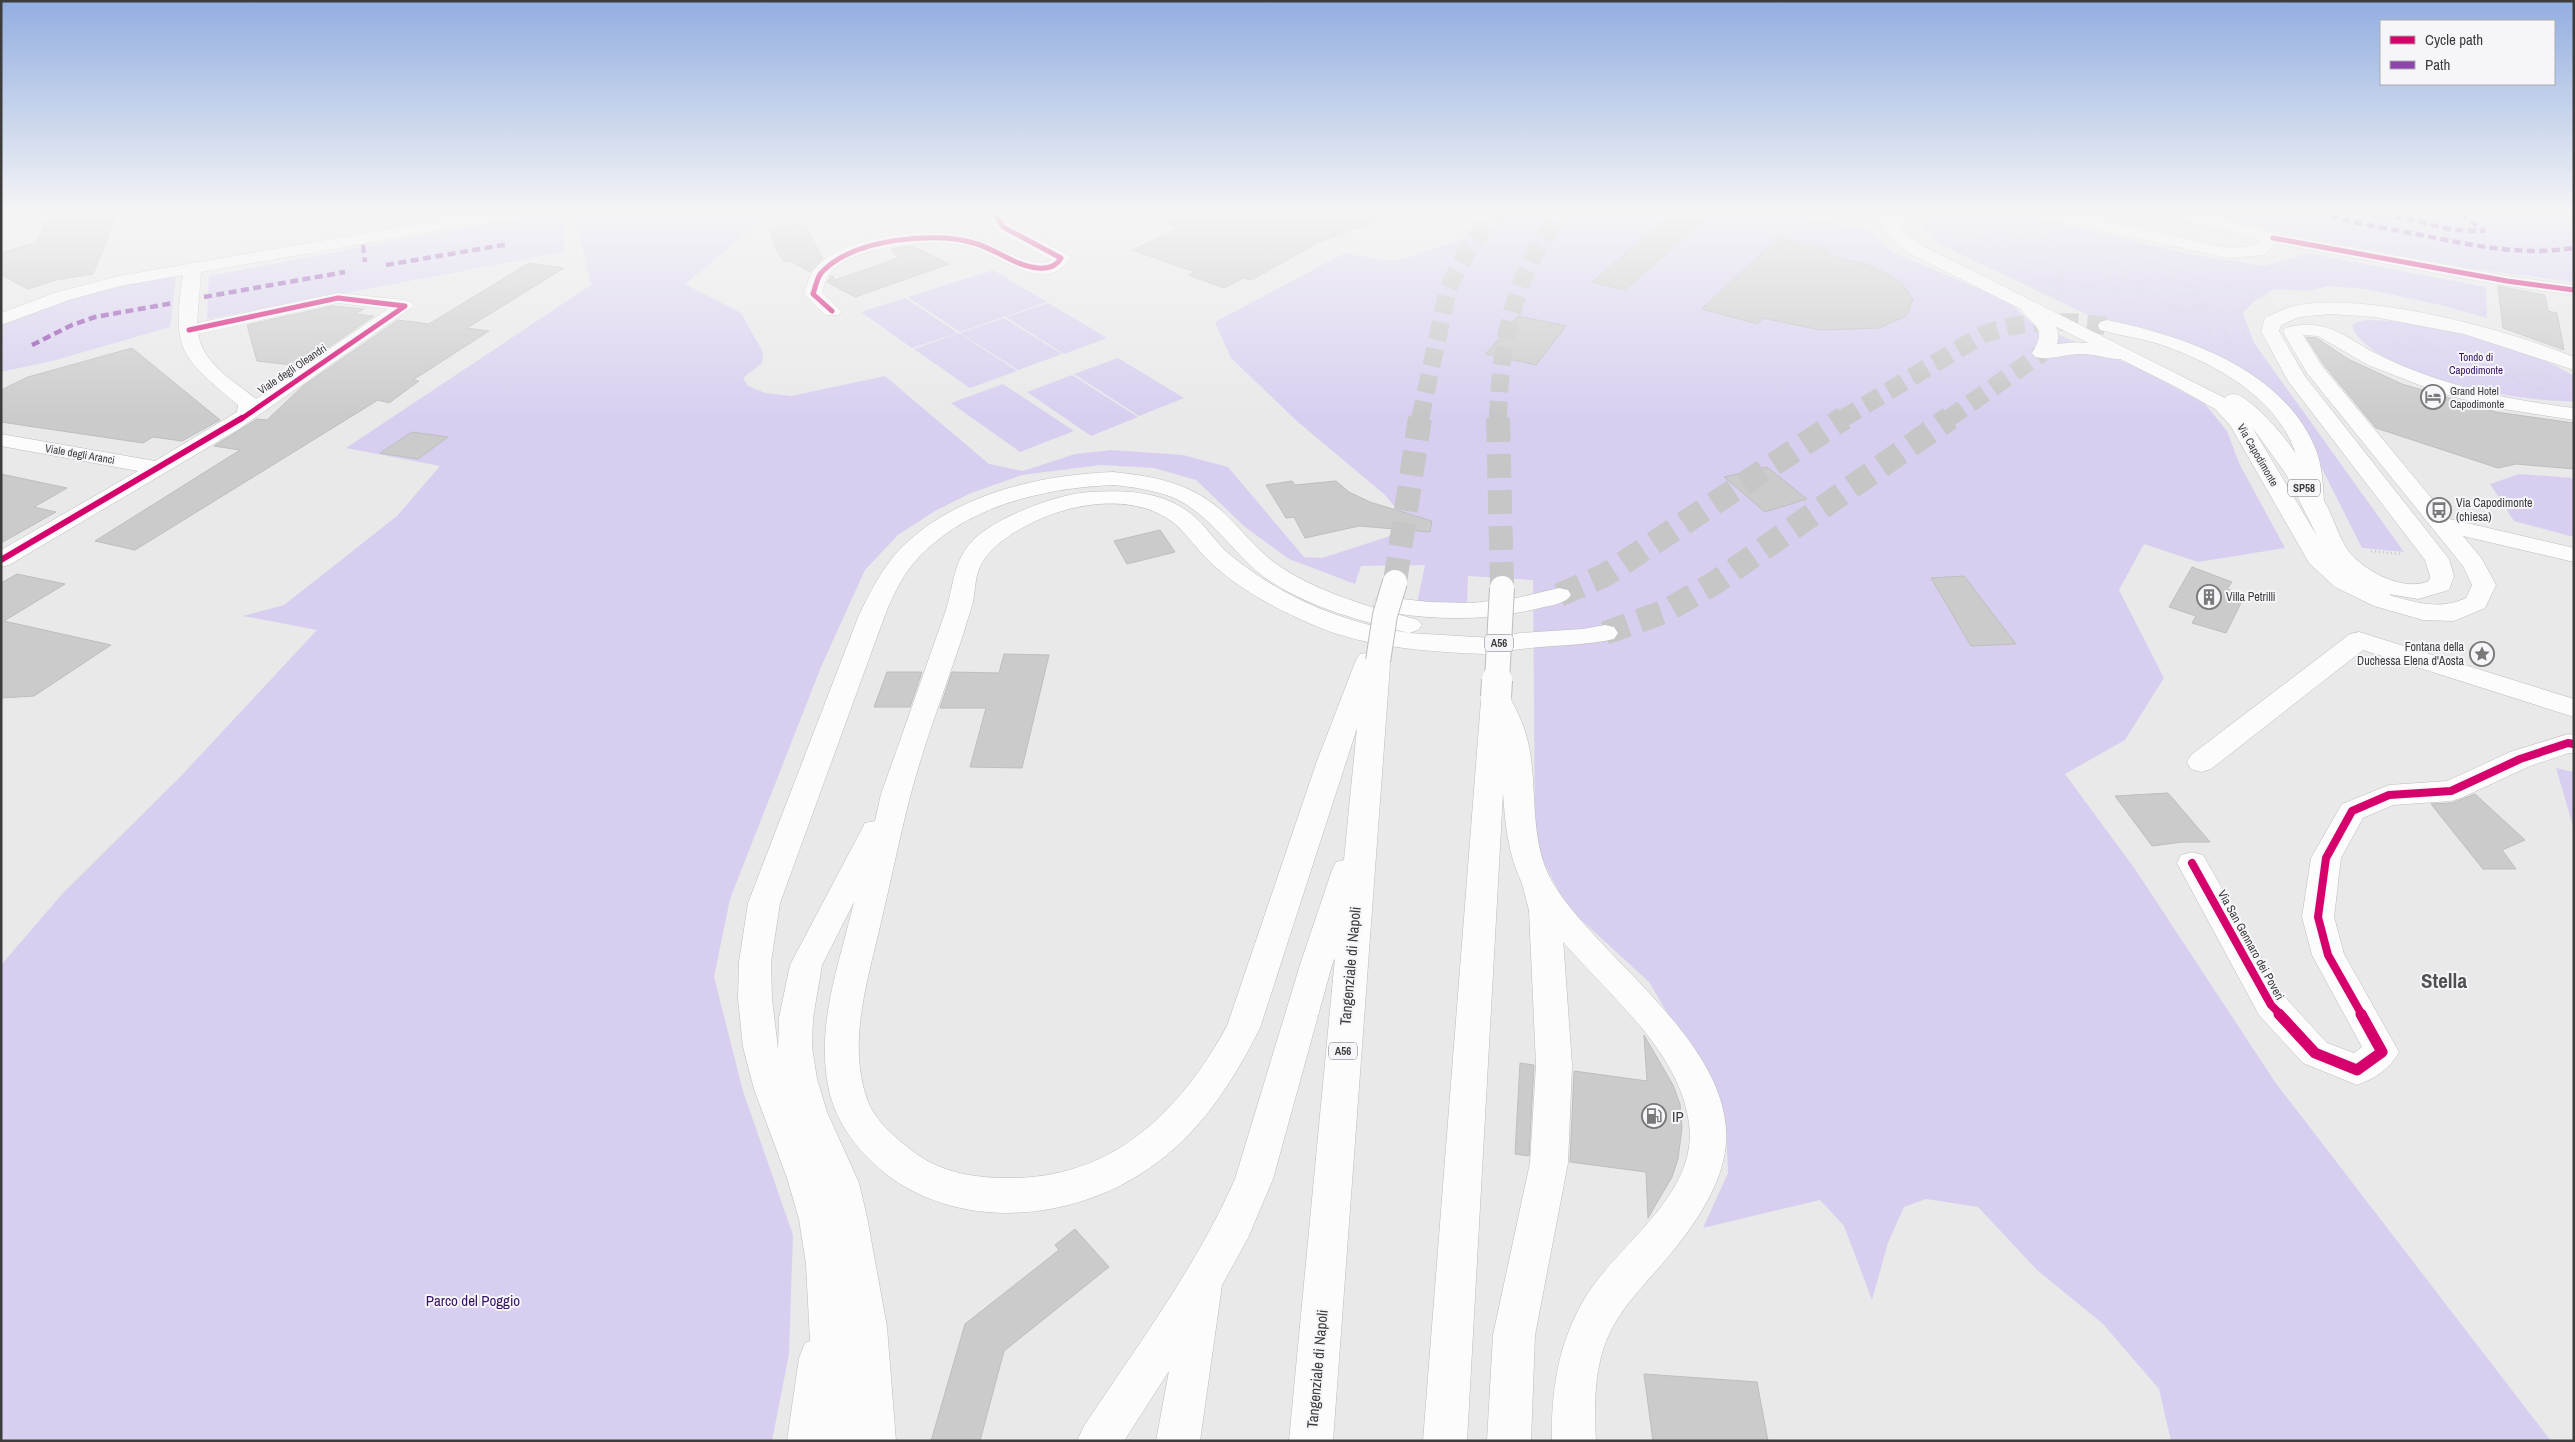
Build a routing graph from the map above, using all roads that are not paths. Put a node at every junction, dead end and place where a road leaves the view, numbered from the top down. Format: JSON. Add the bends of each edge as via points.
{"nodes":[{"id":1,"x":126,"y":280,"type":"edge"},
{"id":2,"x":191,"y":280,"type":"edge"},
{"id":3,"x":818,"y":280,"type":"edge"},
{"id":4,"x":1975,"y":280,"type":"edge"},
{"id":5,"x":1997,"y":280,"type":"edge"},
{"id":6,"x":2504,"y":280,"type":"edge"},
{"id":7,"x":95,"y":286,"type":"junction"},
{"id":8,"x":2574,"y":290,"type":"edge"},
{"id":9,"x":1,"y":302,"type":"edge"},
{"id":10,"x":2030,"y":309,"type":"junction"},
{"id":11,"x":832,"y":311,"type":"dead end"},
{"id":12,"x":1,"y":319,"type":"edge"},
{"id":13,"x":2107,"y":326,"type":"tunnel mouth"},
{"id":14,"x":189,"y":330,"type":"junction"},
{"id":15,"x":2122,"y":354,"type":"junction"},
{"id":16,"x":2574,"y":364,"type":"edge"},
{"id":17,"x":247,"y":414,"type":"junction"},
{"id":18,"x":2574,"y":414,"type":"edge"},
{"id":19,"x":1,"y":440,"type":"edge"},
{"id":20,"x":158,"y":468,"type":"junction"},
{"id":21,"x":2313,"y":502,"type":"junction"},
{"id":22,"x":2441,"y":524,"type":"junction"},
{"id":23,"x":1222,"y":526,"type":"junction"},
{"id":24,"x":2574,"y":555,"type":"edge"},
{"id":25,"x":1,"y":560,"type":"edge"},
{"id":26,"x":1395,"y":582,"type":"tunnel mouth"},
{"id":27,"x":1502,"y":588,"type":"tunnel mouth"},
{"id":28,"x":1558,"y":595,"type":"tunnel mouth"},
{"id":29,"x":1605,"y":633,"type":"tunnel mouth"},
{"id":30,"x":1520,"y":642,"type":"junction"},
{"id":31,"x":1373,"y":660,"type":"junction"},
{"id":32,"x":1496,"y":697,"type":"junction"},
{"id":33,"x":2574,"y":708,"type":"edge"},
{"id":34,"x":2574,"y":744,"type":"edge"},
{"id":35,"x":2201,"y":762,"type":"dead end"},
{"id":36,"x":896,"y":794,"type":"junction"},
{"id":37,"x":1362,"y":825,"type":"junction"},
{"id":38,"x":2192,"y":863,"type":"dead end"},
{"id":39,"x":1538,"y":884,"type":"junction"},
{"id":40,"x":826,"y":1264,"type":"junction"},
{"id":41,"x":1204,"y":1279,"type":"junction"},
{"id":42,"x":1514,"y":1370,"type":"junction"},
{"id":43,"x":809,"y":1441,"type":"edge"},
{"id":44,"x":838,"y":1441,"type":"edge"},
{"id":45,"x":874,"y":1441,"type":"edge"},
{"id":46,"x":1099,"y":1441,"type":"edge"},
{"id":47,"x":1178,"y":1441,"type":"edge"},
{"id":48,"x":1311,"y":1441,"type":"edge"},
{"id":49,"x":1445,"y":1441,"type":"edge"},
{"id":50,"x":1509,"y":1441,"type":"edge"},
{"id":51,"x":1529,"y":1441,"type":"edge"},
{"id":52,"x":1574,"y":1441,"type":"edge"}],
"edges":[{"from":1,"to":7,"type":"main road"},
{"from":2,"to":14,"type":"main road","name":"Viale degli Oleandri"},
{"from":3,"to":11,"type":"main road","via":[[813,294]]},
{"from":4,"to":10,"type":"main road","name":"Via Capodimonte","number":"SP58"},
{"from":5,"to":21,"type":"main road","name":"Via Capodimonte","number":"SP58","via":[[2192,376],[2243,407],[2268,430]]},
{"from":6,"to":8,"type":"main road"},
{"from":7,"to":9,"type":"main road","via":[[27,301]]},
{"from":7,"to":12,"type":"main road"},
{"from":10,"to":15,"type":"main road","name":"Via Capodimonte","number":"SP58"},
{"from":10,"to":15,"type":"main road","via":[[2044,321],[2051,334],[2042,353],[2076,346]]},
{"from":13,"to":21,"type":"main road","via":[[2158,338],[2198,353],[2230,370],[2262,394],[2302,443],[2309,464]]},
{"from":14,"to":17,"type":"main road","name":"Viale degli Oleandri","via":[[190,345],[200,362],[249,404]]},
{"from":14,"to":17,"type":"main road","name":"Viale degli Oleandri","via":[[338,298],[405,306]]},
{"from":15,"to":22,"type":"main road","name":"Via Capodimonte","number":"SP58","via":[[2209,396],[2234,416],[2322,563],[2344,582],[2383,601],[2423,612],[2454,613],[2476,603],[2484,585],[2474,564]]},
{"from":16,"to":21,"type":"main road","name":"Via Capodimonte","number":"SP58","via":[[2492,335],[2380,313],[2303,310],[2278,318],[2272,322],[2270,331],[2295,377],[2437,559],[2442,576],[2440,584],[2432,590],[2416,591],[2377,582],[2361,574],[2338,553]]},
{"from":17,"to":20,"type":"main road","name":"Viale degli Oleandri"},
{"from":18,"to":22,"type":"main road","name":"Via Capodimonte","number":"SP58","via":[[2526,408],[2460,393],[2389,367],[2324,332],[2292,332],[2314,369]]},
{"from":19,"to":20,"type":"main road","name":"Viale degli Aranci"},
{"from":20,"to":25,"type":"main road","name":"Viale degli Oleandri"},
{"from":22,"to":24,"type":"main road"},
{"from":23,"to":28,"type":"main road","via":[[1316,581],[1385,604],[1418,610],[1478,611],[1526,606]]},
{"from":23,"to":30,"type":"main road","via":[[1265,566],[1330,601],[1415,626]]},
{"from":23,"to":40,"type":"main road","via":[[1196,501],[1146,482],[1099,479],[1048,484],[973,510],[942,528],[908,555],[882,593],[764,903],[755,962],[760,1047],[772,1089],[806,1178]]},
{"from":26,"to":31,"type":"main road","name":"Tangenziale di Napoli","number":"A56","bridge":true},
{"from":27,"to":32,"type":"main road","number":"A56","bridge":true},
{"from":29,"to":30,"type":"main road","via":[[1583,638]]},
{"from":30,"to":36,"type":"main road","via":[[1464,646],[1400,640],[1348,629],[1293,607],[1249,581],[1220,559],[1182,518],[1167,508],[1126,497],[1082,499],[1058,504],[998,533],[971,558],[960,605]]},
{"from":31,"to":36,"type":"main road","via":[[1328,770],[1243,1028],[1224,1066],[1202,1096],[1170,1130],[1112,1172],[1078,1186],[1038,1194],[998,1196],[960,1191],[928,1181],[879,1145],[865,1130],[852,1107],[844,1081],[842,1021]]},
{"from":31,"to":37,"type":"main road","name":"Tangenziale di Napoli","number":"A56"},
{"from":32,"to":39,"type":"main road","via":[[1514,740],[1521,837]]},
{"from":32,"to":49,"type":"main road","number":"A56"},
{"from":33,"to":35,"type":"main road","via":[[2359,640]]},
{"from":34,"to":38,"type":"main road","name":"Via San Gennaro dei Poveri","via":[[2568,743],[2520,759],[2451,791],[2389,796],[2352,811],[2326,858],[2318,917],[2328,955],[2382,1052],[2357,1070],[2315,1053],[2271,1006]]},
{"from":36,"to":45,"type":"main road","via":[[806,965],[796,1018],[795,1047],[799,1079],[809,1112],[840,1183],[851,1233],[866,1327]]},
{"from":37,"to":41,"type":"main road","via":[[1316,965],[1254,1179]]},
{"from":37,"to":48,"type":"main road","name":"Tangenziale di Napoli","number":"A56"},
{"from":39,"to":42,"type":"main road","via":[[1545,910],[1554,1065],[1549,1163],[1514,1336]]},
{"from":39,"to":52,"type":"main road","via":[[1553,910],[1583,946],[1659,1027],[1685,1060],[1705,1108],[1710,1135],[1704,1162],[1682,1207],[1663,1235],[1602,1306],[1585,1339],[1574,1378]]},
{"from":40,"to":43,"type":"main road","via":[[820,1360]]},
{"from":40,"to":44,"type":"main road"},
{"from":41,"to":46,"type":"main road"},
{"from":41,"to":47,"type":"main road"},
{"from":42,"to":50,"type":"main road"},
{"from":42,"to":51,"type":"main road"}]}
